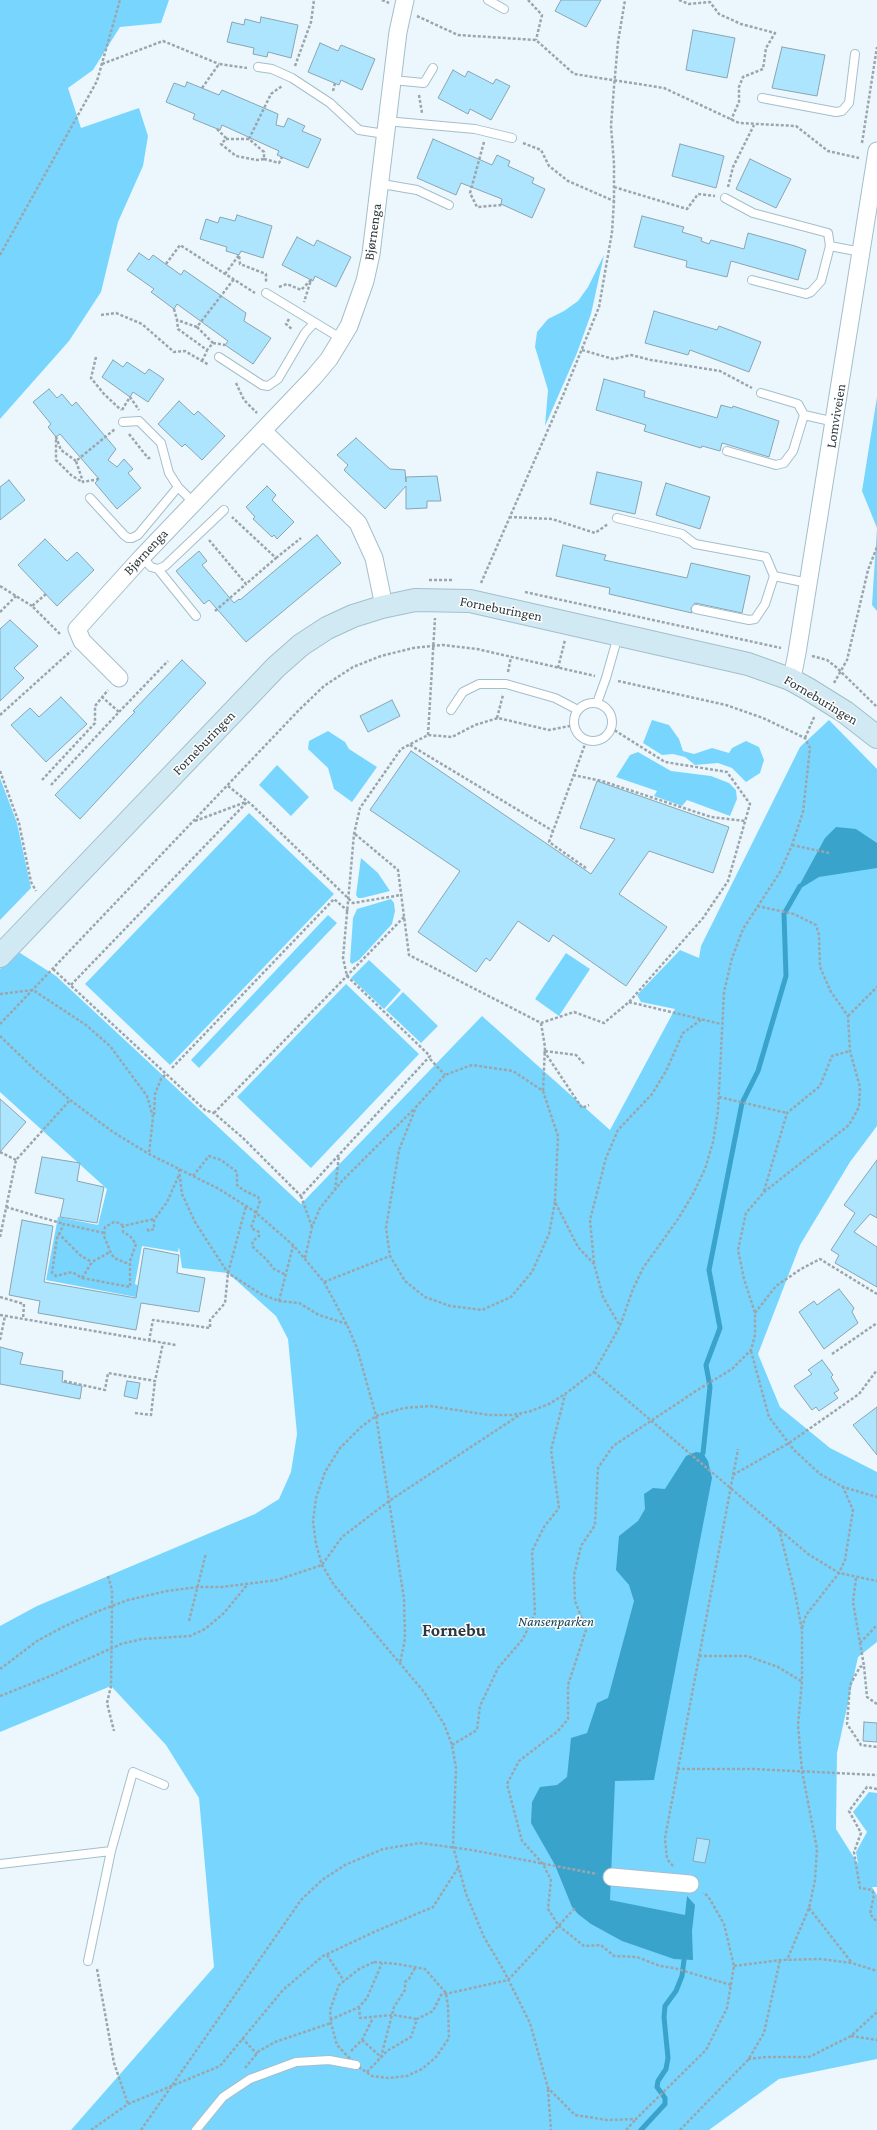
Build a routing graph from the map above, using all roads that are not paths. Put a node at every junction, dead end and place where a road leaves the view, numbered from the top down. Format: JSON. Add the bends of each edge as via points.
{"nodes":[{"id":1,"x":488,"y":0,"type":"edge"},
{"id":2,"x":404,"y":5,"type":"edge"},
{"id":3,"x":504,"y":8,"type":"dead end"},
{"id":4,"x":855,"y":54,"type":"dead end"},
{"id":5,"x":258,"y":67,"type":"road end"},
{"id":6,"x":433,"y":68,"type":"dead end"},
{"id":7,"x":392,"y":80,"type":"junction"},
{"id":8,"x":762,"y":98,"type":"dead end"},
{"id":9,"x":386,"y":128,"type":"junction"},
{"id":10,"x":512,"y":138,"type":"road end"},
{"id":11,"x":877,"y":151,"type":"edge"},
{"id":12,"x":379,"y":186,"type":"junction"},
{"id":13,"x":725,"y":198,"type":"road end"},
{"id":14,"x":449,"y":205,"type":"dead end"},
{"id":15,"x":830,"y":246,"type":"junction"},
{"id":16,"x":861,"y":252,"type":"junction"},
{"id":17,"x":752,"y":280,"type":"dead end"},
{"id":18,"x":266,"y":293,"type":"road end"},
{"id":19,"x":314,"y":323,"type":"junction"},
{"id":20,"x":342,"y":339,"type":"junction"},
{"id":21,"x":219,"y":357,"type":"dead end"},
{"id":22,"x":761,"y":393,"type":"road end"},
{"id":23,"x":804,"y":416,"type":"junction"},
{"id":24,"x":122,"y":422,"type":"road end"},
{"id":25,"x":835,"y":422,"type":"junction"},
{"id":26,"x":267,"y":427,"type":"junction"},
{"id":27,"x":727,"y":451,"type":"dead end"},
{"id":28,"x":178,"y":487,"type":"junction"},
{"id":29,"x":90,"y":498,"type":"dead end"},
{"id":30,"x":194,"y":502,"type":"junction"},
{"id":31,"x":224,"y":510,"type":"road end"},
{"id":32,"x":617,"y":518,"type":"road end"},
{"id":33,"x":142,"y":557,"type":"junction"},
{"id":34,"x":158,"y":569,"type":"junction"},
{"id":35,"x":774,"y":576,"type":"junction"},
{"id":36,"x":808,"y":583,"type":"junction"},
{"id":37,"x":384,"y":606,"type":"junction"},
{"id":38,"x":696,"y":609,"type":"dead end"},
{"id":39,"x":196,"y":616,"type":"dead end"},
{"id":40,"x":618,"y":633,"type":"junction"},
{"id":41,"x":119,"y":678,"type":"road end"},
{"id":42,"x":790,"y":679,"type":"junction"},
{"id":43,"x":597,"y":703,"type":"junction"},
{"id":44,"x":452,"y":710,"type":"dead end"},
{"id":45,"x":578,"y":710,"type":"junction"},
{"id":46,"x":877,"y":737,"type":"edge"},
{"id":47,"x":0,"y":956,"type":"edge"},
{"id":48,"x":164,"y":1785,"type":"dead end"},
{"id":49,"x":111,"y":1851,"type":"junction"},
{"id":50,"x":0,"y":1864,"type":"edge"},
{"id":51,"x":612,"y":1877,"type":"road end"},
{"id":52,"x":690,"y":1884,"type":"road end"},
{"id":53,"x":88,"y":1961,"type":"road end"},
{"id":54,"x":356,"y":2065,"type":"road end"},
{"id":55,"x":196,"y":2130,"type":"edge"}],
"edges":[{"from":1,"to":3,"type":"lane"},
{"from":2,"to":7,"type":"street","name":"Bjørnenga"},
{"from":4,"to":8,"type":"lane","via":[[849,103],[842,111]]},
{"from":5,"to":9,"type":"lane","via":[[272,69],[292,78],[330,103],[359,130]]},
{"from":6,"to":7,"type":"lane","via":[[424,83]]},
{"from":7,"to":9,"type":"street","name":"Bjørnenga"},
{"from":9,"to":10,"type":"lane","via":[[424,124],[475,129]]},
{"from":9,"to":12,"type":"street","name":"Bjørnenga"},
{"from":11,"to":16,"type":"street","name":"Lomviveien"},
{"from":12,"to":14,"type":"lane","via":[[417,190]]},
{"from":12,"to":20,"type":"street","name":"Bjørnenga","via":[[365,281]]},
{"from":13,"to":15,"type":"lane","via":[[753,214],[828,233]]},
{"from":15,"to":16,"type":"lane"},
{"from":15,"to":17,"type":"lane","via":[[821,281],[811,292],[806,294]]},
{"from":16,"to":25,"type":"street","name":"Lomviveien"},
{"from":18,"to":19,"type":"lane"},
{"from":19,"to":20,"type":"lane"},
{"from":19,"to":21,"type":"lane","via":[[305,333],[278,379],[268,386],[262,385]]},
{"from":20,"to":26,"type":"street","name":"Bjørnenga","via":[[329,359]]},
{"from":22,"to":23,"type":"lane","via":[[798,404]]},
{"from":23,"to":25,"type":"lane"},
{"from":23,"to":27,"type":"lane","via":[[793,451],[784,463],[776,465]]},
{"from":24,"to":28,"type":"lane","via":[[139,421],[161,443],[169,473]]},
{"from":25,"to":36,"type":"street","name":"Lomviveien"},
{"from":26,"to":30,"type":"street","name":"Bjørnenga"},
{"from":26,"to":37,"type":"street","via":[[358,523],[374,558]]},
{"from":28,"to":29,"type":"lane","via":[[138,535],[132,538],[124,535]]},
{"from":28,"to":30,"type":"lane"},
{"from":30,"to":33,"type":"street","name":"Bjørnenga"},
{"from":31,"to":34,"type":"lane","via":[[165,566]]},
{"from":32,"to":35,"type":"lane","via":[[682,534],[695,544],[766,557]]},
{"from":33,"to":34,"type":"lane","via":[[151,567]]},
{"from":33,"to":41,"type":"street","name":"Bjørnenga","via":[[80,635]]},
{"from":34,"to":39,"type":"lane"},
{"from":35,"to":36,"type":"lane"},
{"from":35,"to":38,"type":"lane","via":[[765,604],[756,619],[749,620]]},
{"from":36,"to":42,"type":"street","name":"Lomviveien","via":[[798,653]]},
{"from":37,"to":40,"type":"street","name":"Forneburingen","via":[[415,600],[470,601]]},
{"from":37,"to":47,"type":"street","name":"Forneburingen","via":[[327,628],[276,667]]},
{"from":40,"to":42,"type":"street","name":"Forneburingen","via":[[748,664]]},
{"from":40,"to":43,"type":"lane"},
{"from":42,"to":46,"type":"street","name":"Forneburingen","via":[[845,712]]},
{"from":43,"to":45,"type":"lane","via":[[587,704]]},
{"from":43,"to":45,"type":"lane","via":[[610,713],[612,720],[611,728],[599,739],[587,739],[578,733],[575,717]]},
{"from":44,"to":45,"type":"lane","via":[[464,692],[479,684],[506,684],[555,698]]},
{"from":48,"to":49,"type":"lane","via":[[133,1772]]},
{"from":49,"to":50,"type":"lane"},
{"from":49,"to":53,"type":"lane"},
{"from":51,"to":52,"type":"street"},
{"from":54,"to":55,"type":"lane","via":[[329,2060],[296,2062],[250,2079],[223,2097]]}]}
